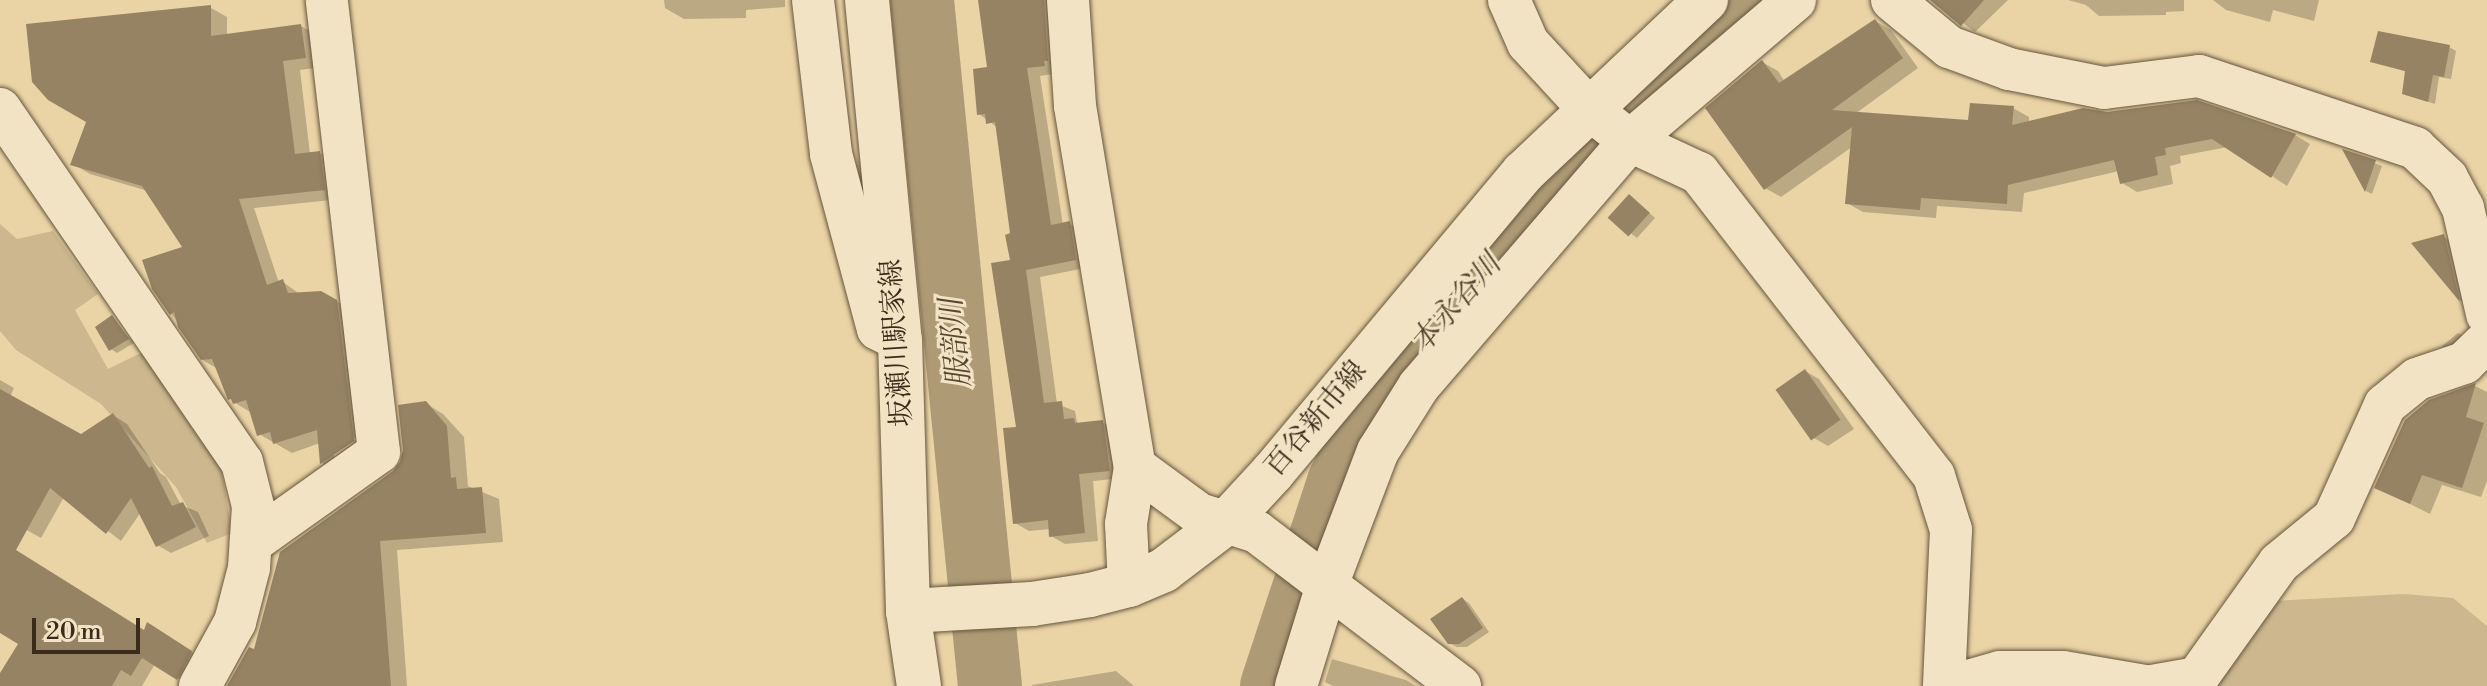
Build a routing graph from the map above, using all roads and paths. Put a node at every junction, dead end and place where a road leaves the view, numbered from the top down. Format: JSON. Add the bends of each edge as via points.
{"nodes":[{"id":1,"x":327,"y":0,"type":"edge"},
{"id":2,"x":813,"y":0,"type":"edge"},
{"id":3,"x":867,"y":0,"type":"edge"},
{"id":4,"x":1068,"y":0,"type":"edge"},
{"id":5,"x":1509,"y":0,"type":"edge"},
{"id":6,"x":1706,"y":0,"type":"edge"},
{"id":7,"x":1795,"y":0,"type":"edge"},
{"id":8,"x":1892,"y":0,"type":"edge"},
{"id":9,"x":1588,"y":108,"type":"junction"},
{"id":10,"x":0,"y":109,"type":"edge"},
{"id":11,"x":1630,"y":141,"type":"junction"},
{"id":12,"x":2487,"y":314,"type":"edge"},
{"id":13,"x":900,"y":340,"type":"junction"},
{"id":14,"x":2487,"y":341,"type":"edge"},
{"id":15,"x":1135,"y":467,"type":"junction"},
{"id":16,"x":1241,"y":527,"type":"junction"},
{"id":17,"x":251,"y":543,"type":"junction"},
{"id":18,"x":1129,"y":585,"type":"junction"},
{"id":19,"x":1327,"y":585,"type":"junction"},
{"id":20,"x":908,"y":611,"type":"junction"},
{"id":21,"x":200,"y":686,"type":"edge"},
{"id":22,"x":919,"y":686,"type":"edge"},
{"id":23,"x":1296,"y":686,"type":"edge"},
{"id":24,"x":1460,"y":686,"type":"edge"},
{"id":25,"x":1944,"y":686,"type":"edge"},
{"id":26,"x":1951,"y":686,"type":"edge"},
{"id":27,"x":2145,"y":686,"type":"edge"},
{"id":28,"x":2152,"y":686,"type":"edge"}],
"edges":[{"from":1,"to":17,"type":"street","via":[[379,452]]},
{"from":2,"to":13,"type":"street","via":[[831,154],[878,329]]},
{"from":3,"to":13,"type":"main road","name":"坂瀬川駅家線"},
{"from":4,"to":15,"type":"street","via":[[1075,106]]},
{"from":5,"to":9,"type":"street","via":[[1528,43]]},
{"from":6,"to":9,"type":"main road","name":"百谷新市線"},
{"from":7,"to":11,"type":"street"},
{"from":8,"to":12,"type":"street","via":[[1949,47],[2009,69],[2104,88],[2199,76],[2415,148],[2447,178],[2463,208]]},
{"from":9,"to":11,"type":"street"},
{"from":9,"to":16,"type":"main road","name":"百谷新市線","via":[[1523,173]]},
{"from":10,"to":17,"type":"street","via":[[242,462],[253,506]]},
{"from":11,"to":19,"type":"street","via":[[1419,386],[1378,451]]},
{"from":11,"to":25,"type":"street","via":[[1699,173],[1934,476],[1951,530]]},
{"from":13,"to":20,"type":"main road","name":"坂瀬川駅家線"},
{"from":14,"to":28,"type":"street","via":[[2464,363],[2417,379],[2385,405],[2334,518],[2279,563],[2197,678]]},
{"from":15,"to":16,"type":"street","via":[[1199,514]]},
{"from":15,"to":18,"type":"street","via":[[1126,524]]},
{"from":16,"to":18,"type":"main road","name":"百谷新市線"},
{"from":16,"to":19,"type":"street"},
{"from":17,"to":21,"type":"street","via":[[235,622]]},
{"from":18,"to":20,"type":"main road","name":"百谷新市線","via":[[1032,604]]},
{"from":19,"to":23,"type":"street"},
{"from":19,"to":24,"type":"street"},
{"from":20,"to":22,"type":"main road","name":"坂瀬川駅家線"},
{"from":26,"to":27,"type":"street","via":[[2000,672],[2063,672]]}]}
